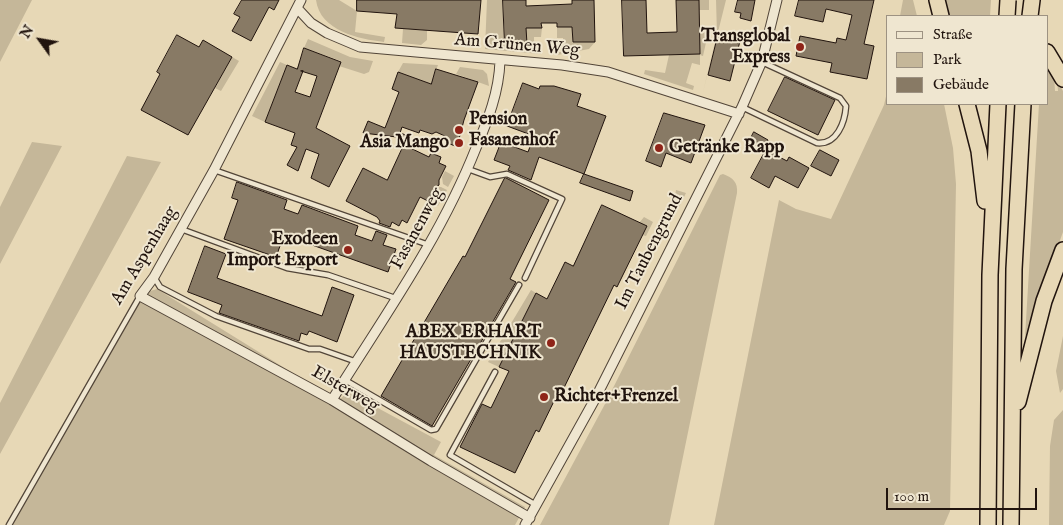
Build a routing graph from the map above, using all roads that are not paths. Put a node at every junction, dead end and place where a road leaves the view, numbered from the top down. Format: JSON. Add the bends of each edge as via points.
{"nodes":[{"id":1,"x":777,"y":0,"type":"edge"},
{"id":2,"x":937,"y":0,"type":"edge"},
{"id":3,"x":1000,"y":0,"type":"edge"},
{"id":4,"x":1008,"y":0,"type":"edge"},
{"id":5,"x":299,"y":4,"type":"edge"},
{"id":6,"x":941,"y":15,"type":"edge"},
{"id":7,"x":1007,"y":15,"type":"edge"},
{"id":8,"x":1014,"y":15,"type":"edge"},
{"id":9,"x":1048,"y":54,"type":"edge"},
{"id":10,"x":500,"y":61,"type":"junction"},
{"id":11,"x":762,"y":61,"type":"junction"},
{"id":12,"x":1063,"y":78,"type":"edge"},
{"id":13,"x":967,"y":105,"type":"edge"},
{"id":14,"x":998,"y":105,"type":"edge"},
{"id":15,"x":1023,"y":105,"type":"edge"},
{"id":16,"x":741,"y":110,"type":"junction"},
{"id":17,"x":468,"y":169,"type":"junction"},
{"id":18,"x":214,"y":170,"type":"junction"},
{"id":19,"x":181,"y":229,"type":"junction"},
{"id":20,"x":429,"y":245,"type":"junction"},
{"id":21,"x":1063,"y":250,"type":"edge"},
{"id":22,"x":990,"y":275,"type":"junction"},
{"id":23,"x":154,"y":277,"type":"junction"},
{"id":24,"x":525,"y":278,"type":"dead end"},
{"id":25,"x":519,"y":286,"type":"dead end"},
{"id":26,"x":140,"y":296,"type":"junction"},
{"id":27,"x":398,"y":299,"type":"junction"},
{"id":28,"x":357,"y":362,"type":"junction"},
{"id":29,"x":495,"y":372,"type":"dead end"},
{"id":30,"x":345,"y":380,"type":"junction"},
{"id":31,"x":332,"y":400,"type":"junction"},
{"id":32,"x":1010,"y":443,"type":"junction"},
{"id":33,"x":532,"y":515,"type":"edge"},
{"id":34,"x":9,"y":525,"type":"edge"},
{"id":35,"x":988,"y":525,"type":"edge"},
{"id":36,"x":1011,"y":525,"type":"edge"}],
"edges":[{"from":1,"to":11,"type":"street","name":"Im Taubengrund"},
{"from":2,"to":6,"type":"highway"},
{"from":3,"to":8,"type":"highway"},
{"from":4,"to":7,"type":"highway","bridge":true},
{"from":5,"to":10,"type":"street","name":"Am Grünen Weg","via":[[311,23],[360,47]]},
{"from":5,"to":18,"type":"street","name":"Am Aspenhaag"},
{"from":9,"to":12,"type":"highway"},
{"from":10,"to":16,"type":"street","name":"Am Grünen Weg","via":[[608,72]]},
{"from":10,"to":17,"type":"street","name":"Fasanenweg","via":[[499,83]]},
{"from":11,"to":16,"type":"street","name":"Im Taubengrund"},
{"from":11,"to":16,"type":"lane","via":[[840,98],[846,106],[842,125],[830,140],[817,142]]},
{"from":13,"to":22,"type":"highway","via":[[983,176]]},
{"from":14,"to":22,"type":"highway"},
{"from":15,"to":32,"type":"highway","via":[[1014,269]]},
{"from":16,"to":33,"type":"street","name":"Im Taubengrund"},
{"from":17,"to":20,"type":"street","name":"Fasanenweg"},
{"from":17,"to":24,"type":"lane","via":[[490,177],[507,174],[562,199]]},
{"from":18,"to":19,"type":"street","name":"Am Aspenhaag"},
{"from":18,"to":20,"type":"lane"},
{"from":19,"to":23,"type":"street","name":"Am Aspenhaag"},
{"from":19,"to":27,"type":"lane","via":[[287,268],[328,275]]},
{"from":20,"to":27,"type":"street","name":"Fasanenweg"},
{"from":21,"to":32,"type":"highway","via":[[1028,358]]},
{"from":22,"to":35,"type":"highway"},
{"from":23,"to":26,"type":"street","name":"Am Aspenhaag"},
{"from":23,"to":28,"type":"lane","via":[[160,287],[216,316],[309,349],[320,349]]},
{"from":25,"to":30,"type":"lane","via":[[436,429],[430,430]]},
{"from":26,"to":31,"type":"street","name":"Elsterweg"},
{"from":26,"to":34,"type":"lane","name":"Am Aspenhaag"},
{"from":27,"to":28,"type":"street","name":"Fasanenweg"},
{"from":28,"to":30,"type":"street","name":"Fasanenweg"},
{"from":29,"to":33,"type":"lane","via":[[450,455]]},
{"from":30,"to":31,"type":"street","name":"Fasanenweg"},
{"from":31,"to":33,"type":"street","name":"Elsterweg","via":[[431,461]]},
{"from":32,"to":36,"type":"highway"}]}
